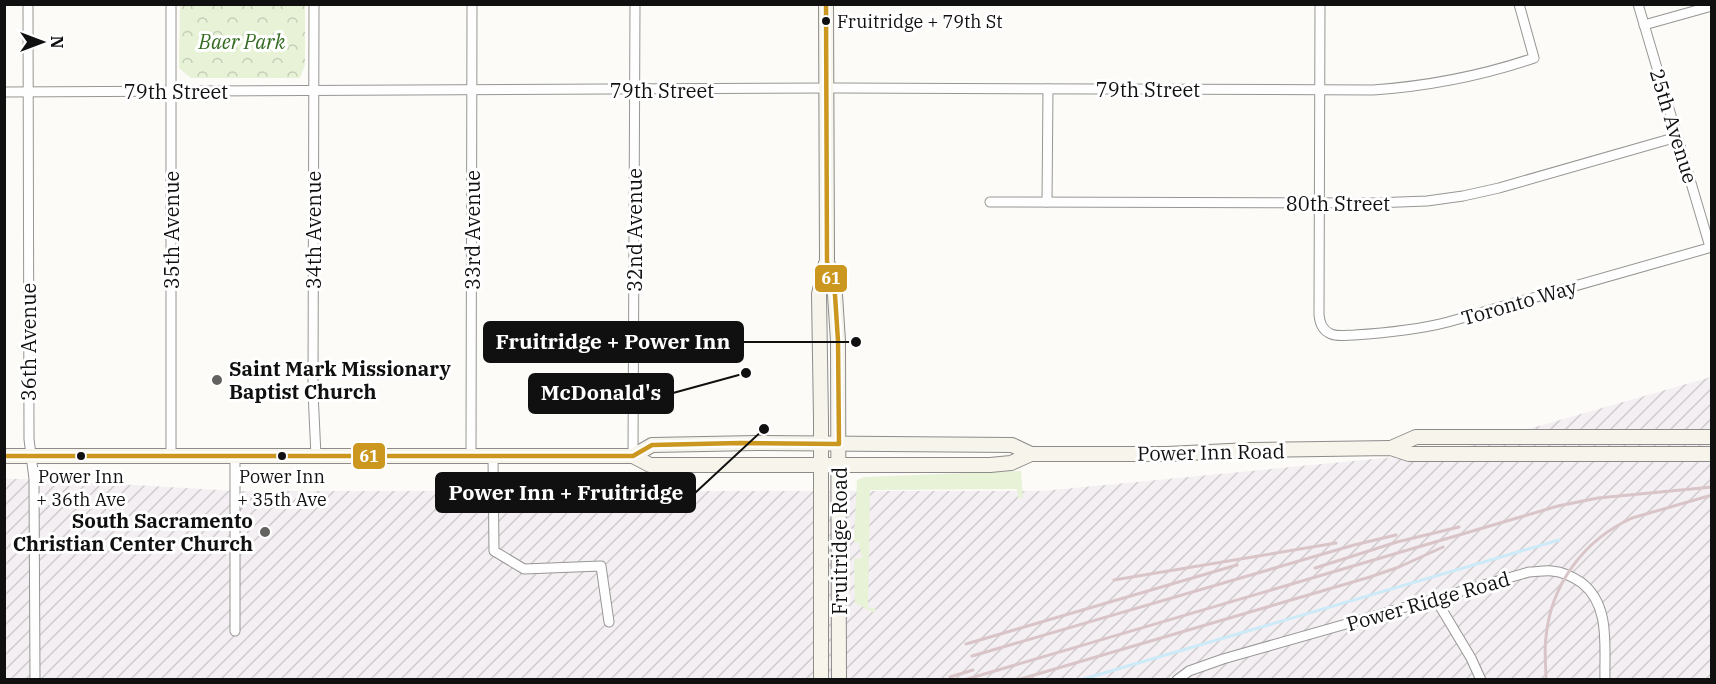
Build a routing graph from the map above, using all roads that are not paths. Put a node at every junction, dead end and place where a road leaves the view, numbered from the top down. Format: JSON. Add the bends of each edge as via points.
{"nodes":[{"id":1,"x":28,"y":4,"type":"edge"},
{"id":2,"x":171,"y":4,"type":"edge"},
{"id":3,"x":314,"y":4,"type":"edge"},
{"id":4,"x":472,"y":4,"type":"edge"},
{"id":5,"x":634,"y":4,"type":"edge"},
{"id":6,"x":825,"y":4,"type":"edge"},
{"id":7,"x":1320,"y":4,"type":"edge"},
{"id":8,"x":1519,"y":4,"type":"edge"},
{"id":9,"x":1638,"y":4,"type":"edge"},
{"id":10,"x":1712,"y":6,"type":"edge"},
{"id":11,"x":1644,"y":25,"type":"junction"},
{"id":12,"x":825,"y":89,"type":"junction"},
{"id":13,"x":1048,"y":89,"type":"junction"},
{"id":14,"x":472,"y":90,"type":"junction"},
{"id":15,"x":634,"y":90,"type":"junction"},
{"id":16,"x":1320,"y":90,"type":"junction"},
{"id":17,"x":171,"y":91,"type":"junction"},
{"id":18,"x":314,"y":91,"type":"junction"},
{"id":19,"x":4,"y":92,"type":"edge"},
{"id":20,"x":28,"y":92,"type":"junction"},
{"id":21,"x":1677,"y":137,"type":"junction"},
{"id":22,"x":990,"y":201,"type":"dead end"},
{"id":23,"x":1047,"y":202,"type":"junction"},
{"id":24,"x":1319,"y":203,"type":"junction"},
{"id":25,"x":1711,"y":247,"type":"edge"},
{"id":26,"x":826,"y":261,"type":"junction"},
{"id":27,"x":1712,"y":437,"type":"edge"},
{"id":28,"x":821,"y":444,"type":"junction"},
{"id":29,"x":839,"y":444,"type":"junction"},
{"id":30,"x":1391,"y":448,"type":"junction"},
{"id":31,"x":1031,"y":454,"type":"junction"},
{"id":32,"x":1712,"y":454,"type":"edge"},
{"id":33,"x":4,"y":456,"type":"edge"},
{"id":34,"x":31,"y":456,"type":"junction"},
{"id":35,"x":171,"y":456,"type":"junction"},
{"id":36,"x":235,"y":456,"type":"junction"},
{"id":37,"x":316,"y":456,"type":"junction"},
{"id":38,"x":471,"y":456,"type":"junction"},
{"id":39,"x":633,"y":456,"type":"junction"},
{"id":40,"x":494,"y":457,"type":"junction"},
{"id":41,"x":821,"y":466,"type":"junction"},
{"id":42,"x":838,"y":466,"type":"junction"},
{"id":43,"x":1435,"y":598,"type":"junction"},
{"id":44,"x":609,"y":622,"type":"dead end"},
{"id":45,"x":235,"y":631,"type":"dead end"},
{"id":46,"x":35,"y":680,"type":"edge"},
{"id":47,"x":821,"y":680,"type":"edge"},
{"id":48,"x":839,"y":680,"type":"edge"},
{"id":49,"x":1177,"y":680,"type":"edge"},
{"id":50,"x":1481,"y":680,"type":"edge"},
{"id":51,"x":1605,"y":680,"type":"edge"}],
"edges":[{"from":1,"to":20,"type":"street","name":"36th Avenue"},
{"from":2,"to":17,"type":"street","name":"35th Avenue"},
{"from":3,"to":18,"type":"street","name":"34th Avenue"},
{"from":4,"to":14,"type":"street","name":"33rd Avenue"},
{"from":5,"to":15,"type":"street","name":"32nd Avenue"},
{"from":6,"to":12,"type":"main road","name":"Fruitridge Road"},
{"from":7,"to":16,"type":"street"},
{"from":8,"to":16,"type":"street","name":"79th Street","via":[[1534,58],[1442,83],[1373,90]]},
{"from":9,"to":11,"type":"street","name":"25th Avenue"},
{"from":10,"to":11,"type":"street"},
{"from":11,"to":21,"type":"street","name":"25th Avenue"},
{"from":12,"to":13,"type":"street","name":"79th Street"},
{"from":12,"to":15,"type":"street","name":"79th Street"},
{"from":12,"to":26,"type":"main road","name":"Fruitridge Road"},
{"from":13,"to":16,"type":"street","name":"79th Street"},
{"from":13,"to":23,"type":"street"},
{"from":14,"to":15,"type":"street","name":"79th Street"},
{"from":14,"to":18,"type":"street","name":"79th Street"},
{"from":14,"to":38,"type":"street","name":"33rd Avenue"},
{"from":15,"to":39,"type":"street","name":"32nd Avenue"},
{"from":16,"to":24,"type":"street"},
{"from":17,"to":18,"type":"street","name":"79th Street"},
{"from":17,"to":20,"type":"street","name":"79th Street"},
{"from":17,"to":35,"type":"street","name":"35th Avenue"},
{"from":18,"to":37,"type":"street","name":"34th Avenue"},
{"from":19,"to":20,"type":"street","name":"79th Street"},
{"from":20,"to":34,"type":"street","name":"36th Avenue"},
{"from":21,"to":24,"type":"street","name":"80th Street","via":[[1463,196],[1400,203]]},
{"from":21,"to":25,"type":"street","name":"25th Avenue"},
{"from":22,"to":23,"type":"street","name":"80th Street"},
{"from":23,"to":24,"type":"street","name":"80th Street"},
{"from":24,"to":25,"type":"street","name":"Toronto Way","via":[[1320,324],[1337,335],[1423,328]]},
{"from":26,"to":28,"type":"main road","name":"Fruitridge Road","via":[[819,294]]},
{"from":26,"to":29,"type":"main road","name":"Fruitridge Road","via":[[836,306]]},
{"from":27,"to":30,"type":"main road","name":"Power Inn Road","via":[[1416,437]]},
{"from":28,"to":29,"type":"main road","name":"Power Inn Road"},
{"from":28,"to":39,"type":"main road","name":"Power Inn Road","via":[[652,445]]},
{"from":28,"to":41,"type":"main road","name":"Fruitridge Road"},
{"from":29,"to":31,"type":"main road","name":"Power Inn Road","via":[[1012,445]]},
{"from":29,"to":42,"type":"main road","name":"Fruitridge Road"},
{"from":30,"to":31,"type":"main road","name":"Power Inn Road"},
{"from":30,"to":32,"type":"main road","name":"Power Inn Road","via":[[1409,454]]},
{"from":31,"to":42,"type":"main road","name":"Power Inn Road","via":[[1000,464]]},
{"from":33,"to":34,"type":"main road","name":"Power Inn Road"},
{"from":34,"to":35,"type":"main road","name":"Power Inn Road"},
{"from":34,"to":46,"type":"street","name":"36th Avenue"},
{"from":35,"to":36,"type":"main road","name":"Power Inn Road"},
{"from":36,"to":37,"type":"main road","name":"Power Inn Road"},
{"from":36,"to":45,"type":"street"},
{"from":37,"to":38,"type":"main road","name":"Power Inn Road"},
{"from":38,"to":40,"type":"main road","name":"Power Inn Road"},
{"from":39,"to":40,"type":"main road","name":"Power Inn Road"},
{"from":39,"to":41,"type":"main road","name":"Power Inn Road","via":[[650,465]]},
{"from":40,"to":44,"type":"street","via":[[494,551],[524,569],[602,566]]},
{"from":41,"to":42,"type":"main road","name":"Power Inn Road"},
{"from":41,"to":47,"type":"main road","name":"Fruitridge Road"},
{"from":42,"to":48,"type":"main road","name":"Fruitridge Road"},
{"from":43,"to":49,"type":"street","name":"Power Ridge Road","via":[[1223,659],[1189,671]]},
{"from":43,"to":50,"type":"street"},
{"from":43,"to":51,"type":"street","name":"Power Ridge Road","via":[[1528,572],[1550,570],[1572,576],[1589,589],[1601,608]]}]}
